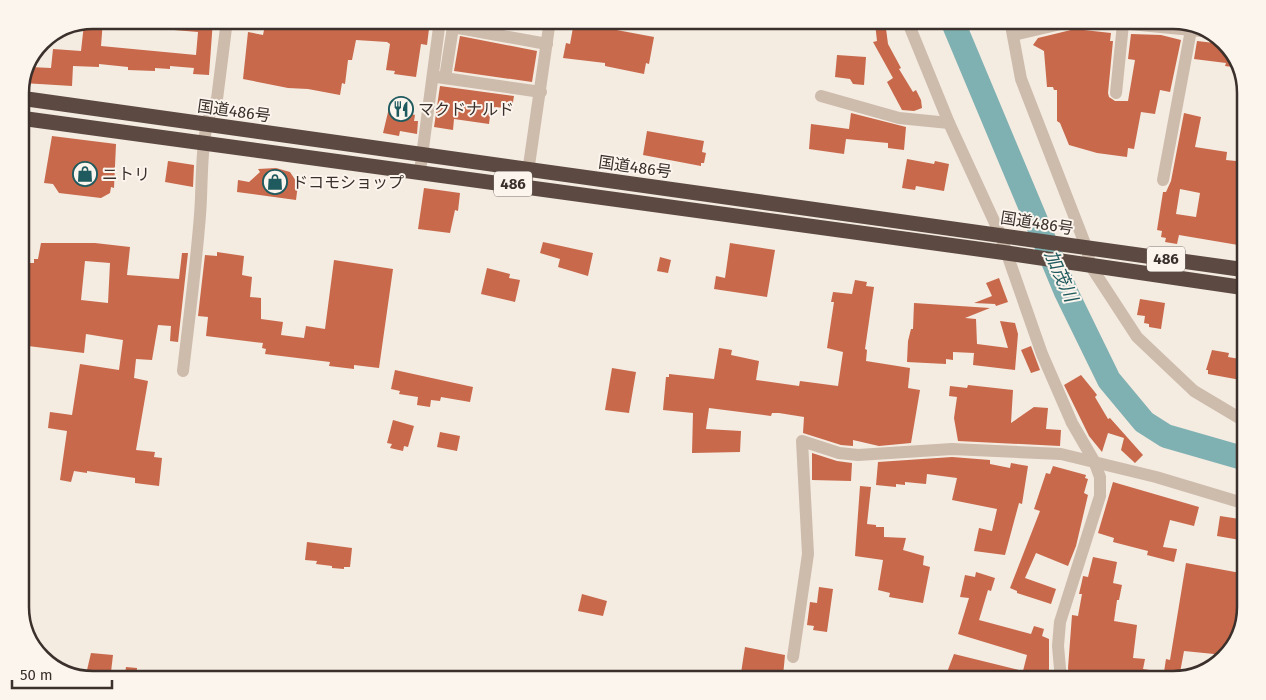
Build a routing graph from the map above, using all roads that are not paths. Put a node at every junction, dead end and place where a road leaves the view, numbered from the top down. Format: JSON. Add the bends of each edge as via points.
{"nodes":[{"id":1,"x":226,"y":29,"type":"edge"},
{"id":2,"x":435,"y":29,"type":"edge"},
{"id":3,"x":453,"y":29,"type":"edge"},
{"id":4,"x":469,"y":29,"type":"edge"},
{"id":5,"x":549,"y":29,"type":"edge"},
{"id":6,"x":911,"y":29,"type":"edge"},
{"id":7,"x":1012,"y":29,"type":"edge"},
{"id":8,"x":1036,"y":29,"type":"edge"},
{"id":9,"x":1122,"y":29,"type":"edge"},
{"id":10,"x":1191,"y":31,"type":"edge"},
{"id":11,"x":1013,"y":34,"type":"junction"},
{"id":12,"x":547,"y":44,"type":"junction"},
{"id":13,"x":432,"y":76,"type":"junction"},
{"id":14,"x":445,"y":78,"type":"junction"},
{"id":15,"x":541,"y":92,"type":"junction"},
{"id":16,"x":1116,"y":93,"type":"dead end"},
{"id":17,"x":821,"y":96,"type":"dead end"},
{"id":18,"x":29,"y":99,"type":"edge"},
{"id":19,"x":29,"y":119,"type":"edge"},
{"id":20,"x":949,"y":123,"type":"junction"},
{"id":21,"x":208,"y":125,"type":"junction"},
{"id":22,"x":205,"y":142,"type":"junction"},
{"id":23,"x":422,"y":155,"type":"junction"},
{"id":24,"x":529,"y":169,"type":"junction"},
{"id":25,"x":420,"y":171,"type":"junction"},
{"id":26,"x":1163,"y":180,"type":"dead end"},
{"id":27,"x":526,"y":186,"type":"junction"},
{"id":28,"x":1000,"y":234,"type":"junction"},
{"id":29,"x":1087,"y":249,"type":"junction"},
{"id":30,"x":1007,"y":253,"type":"junction"},
{"id":31,"x":1090,"y":265,"type":"junction"},
{"id":32,"x":1237,"y":269,"type":"edge"},
{"id":33,"x":1237,"y":287,"type":"edge"},
{"id":34,"x":183,"y":371,"type":"dead end"},
{"id":35,"x":1237,"y":417,"type":"edge"},
{"id":36,"x":1094,"y":461,"type":"junction"},
{"id":37,"x":1237,"y":501,"type":"edge"},
{"id":38,"x":793,"y":657,"type":"dead end"},
{"id":39,"x":1061,"y":671,"type":"edge"}],
"edges":[{"from":1,"to":21,"type":"street","via":[[217,99],[211,108]]},
{"from":2,"to":13,"type":"street"},
{"from":3,"to":14,"type":"street"},
{"from":4,"to":12,"type":"street"},
{"from":5,"to":12,"type":"street"},
{"from":6,"to":20,"type":"street"},
{"from":7,"to":11,"type":"street"},
{"from":8,"to":11,"type":"street"},
{"from":9,"to":16,"type":"street"},
{"from":10,"to":26,"type":"street"},
{"from":11,"to":29,"type":"street","via":[[1021,79]]},
{"from":12,"to":15,"type":"street"},
{"from":13,"to":14,"type":"street"},
{"from":13,"to":23,"type":"street"},
{"from":14,"to":15,"type":"street"},
{"from":15,"to":24,"type":"street"},
{"from":17,"to":20,"type":"street","via":[[898,118]]},
{"from":18,"to":21,"type":"highway","name":"国道486号","number":"486"},
{"from":19,"to":22,"type":"highway","name":"国道486号","number":"486"},
{"from":20,"to":28,"type":"street"},
{"from":21,"to":22,"type":"street"},
{"from":21,"to":23,"type":"highway","name":"国道486号","number":"486"},
{"from":22,"to":25,"type":"highway","name":"国道486号","number":"486"},
{"from":22,"to":34,"type":"street"},
{"from":23,"to":24,"type":"highway","name":"国道486号","number":"486"},
{"from":23,"to":25,"type":"street"},
{"from":24,"to":27,"type":"street"},
{"from":24,"to":28,"type":"highway","name":"国道486号","number":"486"},
{"from":25,"to":27,"type":"highway","name":"国道486号","number":"486"},
{"from":27,"to":30,"type":"highway","name":"国道486号","number":"486"},
{"from":28,"to":29,"type":"highway","name":"国道486号","number":"486"},
{"from":28,"to":30,"type":"street"},
{"from":29,"to":31,"type":"street"},
{"from":29,"to":32,"type":"highway","name":"国道486号","number":"486"},
{"from":30,"to":31,"type":"highway","name":"国道486号","number":"486"},
{"from":30,"to":36,"type":"street","via":[[1042,354],[1072,424]]},
{"from":31,"to":33,"type":"highway","name":"国道486号","number":"486"},
{"from":31,"to":35,"type":"street","via":[[1137,337],[1194,391]]},
{"from":36,"to":37,"type":"street"},
{"from":36,"to":38,"type":"street","via":[[1061,454],[952,449],[858,455],[839,453],[802,441],[808,554]]},
{"from":36,"to":39,"type":"street","via":[[1100,477],[1100,496],[1060,622]]}]}
